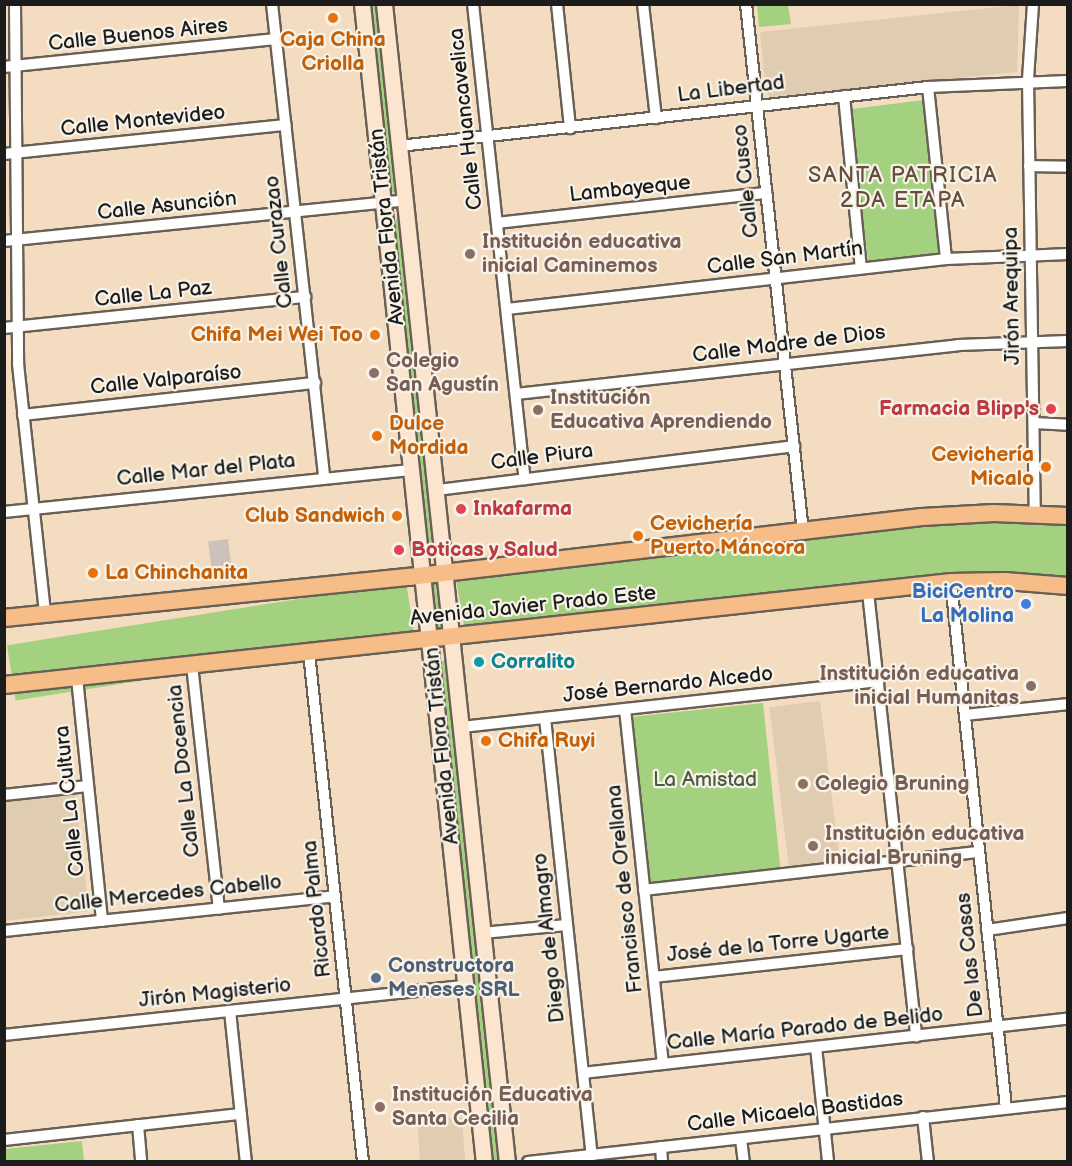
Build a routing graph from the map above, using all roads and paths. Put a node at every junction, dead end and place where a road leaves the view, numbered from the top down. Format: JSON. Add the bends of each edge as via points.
{"nodes":[{"id":1,"x":15,"y":4,"type":"edge"},
{"id":2,"x":272,"y":4,"type":"edge"},
{"id":3,"x":362,"y":4,"type":"edge"},
{"id":4,"x":384,"y":4,"type":"edge"},
{"id":5,"x":473,"y":4,"type":"edge"},
{"id":6,"x":556,"y":4,"type":"edge"},
{"id":7,"x":644,"y":4,"type":"edge"},
{"id":8,"x":746,"y":4,"type":"edge"},
{"id":9,"x":1033,"y":4,"type":"edge"},
{"id":10,"x":276,"y":39,"type":"junction"},
{"id":11,"x":10,"y":67,"type":"edge"},
{"id":12,"x":1028,"y":80,"type":"junction"},
{"id":13,"x":1068,"y":81,"type":"edge"},
{"id":14,"x":928,"y":87,"type":"junction"},
{"id":15,"x":844,"y":96,"type":"junction"},
{"id":16,"x":757,"y":106,"type":"junction"},
{"id":17,"x":656,"y":118,"type":"junction"},
{"id":18,"x":285,"y":125,"type":"junction"},
{"id":19,"x":570,"y":128,"type":"junction"},
{"id":20,"x":488,"y":138,"type":"junction"},
{"id":21,"x":399,"y":146,"type":"junction"},
{"id":22,"x":10,"y":154,"type":"edge"},
{"id":23,"x":1029,"y":166,"type":"junction"},
{"id":24,"x":1068,"y":167,"type":"edge"},
{"id":25,"x":766,"y":193,"type":"junction"},
{"id":26,"x":406,"y":200,"type":"junction"},
{"id":27,"x":384,"y":202,"type":"junction"},
{"id":28,"x":296,"y":211,"type":"junction"},
{"id":29,"x":497,"y":223,"type":"junction"},
{"id":30,"x":4,"y":241,"type":"edge"},
{"id":31,"x":16,"y":242,"type":"junction"},
{"id":32,"x":1030,"y":252,"type":"junction"},
{"id":33,"x":1068,"y":254,"type":"edge"},
{"id":34,"x":946,"y":259,"type":"junction"},
{"id":35,"x":861,"y":268,"type":"junction"},
{"id":36,"x":776,"y":278,"type":"junction"},
{"id":37,"x":305,"y":297,"type":"junction"},
{"id":38,"x":507,"y":309,"type":"junction"},
{"id":39,"x":4,"y":328,"type":"edge"},
{"id":40,"x":17,"y":329,"type":"junction"},
{"id":41,"x":1032,"y":340,"type":"junction"},
{"id":42,"x":1068,"y":341,"type":"edge"},
{"id":43,"x":785,"y":365,"type":"junction"},
{"id":44,"x":315,"y":383,"type":"junction"},
{"id":45,"x":516,"y":394,"type":"junction"},
{"id":46,"x":22,"y":415,"type":"junction"},
{"id":47,"x":1034,"y":423,"type":"junction"},
{"id":48,"x":1068,"y":425,"type":"edge"},
{"id":49,"x":794,"y":446,"type":"junction"},
{"id":50,"x":413,"y":470,"type":"junction"},
{"id":51,"x":324,"y":476,"type":"junction"},
{"id":52,"x":525,"y":479,"type":"junction"},
{"id":53,"x":437,"y":490,"type":"junction"},
{"id":54,"x":32,"y":509,"type":"junction"},
{"id":55,"x":4,"y":512,"type":"edge"},
{"id":56,"x":1035,"y":514,"type":"junction"},
{"id":57,"x":1068,"y":516,"type":"edge"},
{"id":58,"x":803,"y":532,"type":"junction"},
{"id":59,"x":446,"y":572,"type":"junction"},
{"id":60,"x":423,"y":574,"type":"junction"},
{"id":61,"x":951,"y":582,"type":"junction"},
{"id":62,"x":1068,"y":586,"type":"edge"},
{"id":63,"x":868,"y":592,"type":"junction"},
{"id":64,"x":45,"y":613,"type":"junction"},
{"id":65,"x":4,"y":618,"type":"edge"},
{"id":66,"x":453,"y":638,"type":"junction"},
{"id":67,"x":428,"y":640,"type":"junction"},
{"id":68,"x":309,"y":653,"type":"junction"},
{"id":69,"x":192,"y":666,"type":"junction"},
{"id":70,"x":76,"y":678,"type":"junction"},
{"id":71,"x":878,"y":681,"type":"junction"},
{"id":72,"x":4,"y":686,"type":"edge"},
{"id":73,"x":1068,"y":704,"type":"edge"},
{"id":74,"x":625,"y":709,"type":"junction"},
{"id":75,"x":965,"y":715,"type":"junction"},
{"id":76,"x":544,"y":718,"type":"junction"},
{"id":77,"x":462,"y":727,"type":"junction"},
{"id":78,"x":88,"y":786,"type":"junction"},
{"id":79,"x":4,"y":795,"type":"edge"},
{"id":80,"x":979,"y":852,"type":"junction"},
{"id":81,"x":897,"y":861,"type":"junction"},
{"id":82,"x":644,"y":890,"type":"junction"},
{"id":83,"x":335,"y":896,"type":"junction"},
{"id":84,"x":219,"y":909,"type":"junction"},
{"id":85,"x":1068,"y":918,"type":"edge"},
{"id":86,"x":102,"y":921,"type":"junction"},
{"id":87,"x":567,"y":925,"type":"junction"},
{"id":88,"x":987,"y":930,"type":"junction"},
{"id":89,"x":4,"y":931,"type":"edge"},
{"id":90,"x":482,"y":933,"type":"junction"},
{"id":91,"x":907,"y":949,"type":"junction"},
{"id":92,"x":654,"y":977,"type":"junction"},
{"id":93,"x":465,"y":986,"type":"junction"},
{"id":94,"x":346,"y":999,"type":"junction"},
{"id":95,"x":230,"y":1011,"type":"junction"},
{"id":96,"x":1068,"y":1019,"type":"edge"},
{"id":97,"x":998,"y":1027,"type":"junction"},
{"id":98,"x":4,"y":1035,"type":"edge"},
{"id":99,"x":916,"y":1036,"type":"junction"},
{"id":100,"x":816,"y":1047,"type":"junction"},
{"id":101,"x":663,"y":1064,"type":"junction"},
{"id":102,"x":583,"y":1072,"type":"junction"},
{"id":103,"x":1068,"y":1102,"type":"edge"},
{"id":104,"x":1006,"y":1108,"type":"junction"},
{"id":105,"x":241,"y":1114,"type":"junction"},
{"id":106,"x":923,"y":1118,"type":"junction"},
{"id":107,"x":138,"y":1125,"type":"junction"},
{"id":108,"x":825,"y":1129,"type":"junction"},
{"id":109,"x":741,"y":1139,"type":"junction"},
{"id":110,"x":4,"y":1140,"type":"edge"},
{"id":111,"x":661,"y":1147,"type":"junction"},
{"id":112,"x":592,"y":1155,"type":"junction"},
{"id":113,"x":141,"y":1161,"type":"edge"},
{"id":114,"x":246,"y":1161,"type":"edge"},
{"id":115,"x":363,"y":1161,"type":"edge"},
{"id":116,"x":484,"y":1161,"type":"edge"},
{"id":117,"x":507,"y":1161,"type":"edge"},
{"id":118,"x":528,"y":1161,"type":"edge"},
{"id":119,"x":662,"y":1161,"type":"edge"},
{"id":120,"x":744,"y":1161,"type":"edge"},
{"id":121,"x":828,"y":1161,"type":"edge"},
{"id":122,"x":928,"y":1161,"type":"edge"}],
"edges":[{"from":1,"to":11,"type":"street"},
{"from":2,"to":10,"type":"street","name":"Calle Curazao"},
{"from":3,"to":27,"type":"main road","name":"Avenida Flora Tristán"},
{"from":4,"to":21,"type":"main road","name":"Avenida Flora Tristán"},
{"from":5,"to":20,"type":"street","name":"Calle Huancavelica"},
{"from":6,"to":19,"type":"street"},
{"from":7,"to":17,"type":"street"},
{"from":8,"to":16,"type":"street","name":"Calle Cusco"},
{"from":9,"to":12,"type":"street","name":"Jirón Arequipa"},
{"from":10,"to":11,"type":"street","name":"Calle Buenos Aires"},
{"from":10,"to":18,"type":"street","name":"Calle Curazao"},
{"from":11,"to":22,"type":"street"},
{"from":12,"to":13,"type":"street","name":"La Libertad"},
{"from":12,"to":14,"type":"street","name":"La Libertad"},
{"from":12,"to":23,"type":"street","name":"Jirón Arequipa"},
{"from":14,"to":15,"type":"street","name":"La Libertad"},
{"from":14,"to":34,"type":"street"},
{"from":15,"to":16,"type":"street","name":"La Libertad"},
{"from":15,"to":35,"type":"street"},
{"from":16,"to":17,"type":"street","name":"La Libertad"},
{"from":16,"to":25,"type":"street","name":"Calle Cusco"},
{"from":17,"to":19,"type":"street","name":"La Libertad"},
{"from":18,"to":22,"type":"street","name":"Calle Montevideo"},
{"from":18,"to":28,"type":"street","name":"Calle Curazao"},
{"from":19,"to":20,"type":"street","name":"La Libertad"},
{"from":20,"to":21,"type":"street","name":"La Libertad"},
{"from":20,"to":29,"type":"street","name":"Calle Huancavelica"},
{"from":21,"to":26,"type":"main road","name":"Avenida Flora Tristán"},
{"from":22,"to":31,"type":"street"},
{"from":23,"to":24,"type":"street"},
{"from":23,"to":32,"type":"street","name":"Jirón Arequipa"},
{"from":25,"to":29,"type":"street","name":"Lambayeque"},
{"from":25,"to":36,"type":"street","name":"Calle Cusco"},
{"from":26,"to":27,"type":"street","name":"Calle Asunción"},
{"from":26,"to":53,"type":"main road","name":"Avenida Flora Tristán"},
{"from":27,"to":28,"type":"street","name":"Calle Asunción"},
{"from":27,"to":50,"type":"main road","name":"Avenida Flora Tristán"},
{"from":28,"to":31,"type":"street","name":"Calle Asunción"},
{"from":28,"to":37,"type":"street","name":"Calle Curazao"},
{"from":29,"to":38,"type":"street","name":"Calle Huancavelica"},
{"from":30,"to":31,"type":"street","name":"Calle Asunción"},
{"from":31,"to":40,"type":"street"},
{"from":32,"to":33,"type":"street","name":"Calle San Martín"},
{"from":32,"to":34,"type":"street","name":"Calle San Martín"},
{"from":32,"to":41,"type":"street","name":"Jirón Arequipa"},
{"from":34,"to":35,"type":"street","name":"Calle San Martín"},
{"from":35,"to":36,"type":"street","name":"Calle San Martín"},
{"from":36,"to":38,"type":"street","name":"Calle San Martín"},
{"from":36,"to":43,"type":"street","name":"Calle Cusco"},
{"from":37,"to":40,"type":"street","name":"Calle La Paz"},
{"from":37,"to":44,"type":"street","name":"Calle Curazao"},
{"from":38,"to":45,"type":"street","name":"Calle Huancavelica"},
{"from":39,"to":40,"type":"street","name":"Calle La Paz"},
{"from":40,"to":46,"type":"street"},
{"from":41,"to":42,"type":"street","name":"Calle Madre de Dios"},
{"from":41,"to":43,"type":"street","name":"Calle Madre de Dios"},
{"from":41,"to":47,"type":"street","name":"Jirón Arequipa"},
{"from":43,"to":45,"type":"street","name":"Calle Madre de Dios"},
{"from":43,"to":49,"type":"street","name":"Calle Cusco"},
{"from":44,"to":46,"type":"street","name":"Calle Valparaíso"},
{"from":44,"to":51,"type":"street","name":"Calle Curazao"},
{"from":45,"to":52,"type":"street","name":"Calle Huancavelica"},
{"from":46,"to":54,"type":"street"},
{"from":47,"to":48,"type":"street"},
{"from":47,"to":56,"type":"street","name":"Jirón Arequipa"},
{"from":49,"to":52,"type":"street","name":"Calle Piura"},
{"from":49,"to":58,"type":"street","name":"Calle Cusco"},
{"from":50,"to":51,"type":"street","name":"Calle Mar del Plata"},
{"from":50,"to":60,"type":"main road","name":"Avenida Flora Tristán"},
{"from":51,"to":54,"type":"street","name":"Calle Mar del Plata"},
{"from":52,"to":53,"type":"street","name":"Calle Piura"},
{"from":53,"to":59,"type":"main road","name":"Avenida Flora Tristán"},
{"from":54,"to":55,"type":"street","name":"Calle Mar del Plata"},
{"from":54,"to":64,"type":"street"},
{"from":56,"to":57,"type":"main road","name":"Avenida Javier Prado Este"},
{"from":56,"to":58,"type":"main road","name":"Avenida Javier Prado Este","via":[[945,515]]},
{"from":58,"to":59,"type":"main road","name":"Avenida Javier Prado Este"},
{"from":59,"to":60,"type":"main road","name":"Avenida Javier Prado Este"},
{"from":59,"to":66,"type":"main road","name":"Avenida Flora Tristán"},
{"from":60,"to":64,"type":"main road","name":"Avenida Javier Prado Este"},
{"from":60,"to":67,"type":"main road","name":"Avenida Flora Tristán"},
{"from":61,"to":62,"type":"main road","name":"Avenida Javier Prado Este"},
{"from":61,"to":63,"type":"main road","name":"Avenida Javier Prado Este"},
{"from":61,"to":75,"type":"street","name":"De las Casas"},
{"from":63,"to":66,"type":"main road","name":"Avenida Javier Prado Este"},
{"from":63,"to":71,"type":"street"},
{"from":64,"to":65,"type":"main road","name":"Avenida Javier Prado Este"},
{"from":66,"to":67,"type":"main road","name":"Avenida Javier Prado Este"},
{"from":66,"to":77,"type":"main road","name":"Avenida Flora Tristán"},
{"from":67,"to":68,"type":"main road","name":"Avenida Javier Prado Este"},
{"from":67,"to":93,"type":"main road","name":"Avenida Flora Tristán"},
{"from":68,"to":69,"type":"main road","name":"Avenida Javier Prado Este"},
{"from":68,"to":83,"type":"street","name":"Ricardo Palma"},
{"from":69,"to":70,"type":"main road","name":"Avenida Javier Prado Este"},
{"from":69,"to":84,"type":"street","name":"Calle La Docencia"},
{"from":70,"to":72,"type":"main road","name":"Avenida Javier Prado Este"},
{"from":70,"to":78,"type":"street","name":"Calle La Cultura"},
{"from":71,"to":74,"type":"street","name":"José Bernardo Alcedo"},
{"from":71,"to":81,"type":"street"},
{"from":73,"to":75,"type":"street"},
{"from":74,"to":76,"type":"street","name":"José Bernardo Alcedo"},
{"from":74,"to":82,"type":"street","name":"Francisco de Orellana"},
{"from":75,"to":80,"type":"street","name":"De las Casas"},
{"from":76,"to":77,"type":"street","name":"José Bernardo Alcedo"},
{"from":76,"to":87,"type":"street","name":"Diego de Almagro"},
{"from":77,"to":90,"type":"main road","name":"Avenida Flora Tristán"},
{"from":78,"to":79,"type":"street"},
{"from":78,"to":86,"type":"street","name":"Calle La Cultura"},
{"from":80,"to":81,"type":"street"},
{"from":80,"to":88,"type":"street","name":"De las Casas"},
{"from":81,"to":82,"type":"street"},
{"from":81,"to":91,"type":"street"},
{"from":82,"to":92,"type":"street","name":"Francisco de Orellana"},
{"from":83,"to":84,"type":"street","name":"Calle Mercedes Cabello"},
{"from":83,"to":94,"type":"street","name":"Ricardo Palma"},
{"from":84,"to":86,"type":"street","name":"Calle Mercedes Cabello"},
{"from":85,"to":88,"type":"street"},
{"from":86,"to":89,"type":"street","name":"Calle Mercedes Cabello"},
{"from":87,"to":90,"type":"street"},
{"from":87,"to":102,"type":"street","name":"Diego de Almagro"},
{"from":88,"to":97,"type":"street","name":"De las Casas"},
{"from":90,"to":117,"type":"main road","name":"Avenida Flora Tristán"},
{"from":91,"to":92,"type":"street","name":"José de la Torre Ugarte"},
{"from":91,"to":99,"type":"street"},
{"from":92,"to":101,"type":"street","name":"Francisco de Orellana"},
{"from":93,"to":94,"type":"street","name":"Jirón Magisterio"},
{"from":93,"to":116,"type":"main road","name":"Avenida Flora Tristán"},
{"from":94,"to":95,"type":"street","name":"Jirón Magisterio"},
{"from":94,"to":115,"type":"street","name":"Ricardo Palma"},
{"from":95,"to":98,"type":"street","name":"Jirón Magisterio"},
{"from":95,"to":105,"type":"street"},
{"from":96,"to":97,"type":"street","name":"Calle María Parado de Belido"},
{"from":97,"to":99,"type":"street","name":"Calle María Parado de Belido"},
{"from":97,"to":104,"type":"street","name":"De las Casas"},
{"from":99,"to":100,"type":"street","name":"Calle María Parado de Belido"},
{"from":100,"to":101,"type":"street","name":"Calle María Parado de Belido"},
{"from":100,"to":108,"type":"street"},
{"from":101,"to":102,"type":"street","name":"Calle María Parado de Belido"},
{"from":102,"to":112,"type":"street","name":"Diego de Almagro"},
{"from":103,"to":104,"type":"street","name":"Calle Micaela Bastidas"},
{"from":104,"to":106,"type":"street","name":"Calle Micaela Bastidas"},
{"from":105,"to":107,"type":"street"},
{"from":105,"to":114,"type":"street"},
{"from":106,"to":108,"type":"street","name":"Calle Micaela Bastidas"},
{"from":106,"to":122,"type":"street"},
{"from":107,"to":110,"type":"street"},
{"from":107,"to":113,"type":"street"},
{"from":108,"to":109,"type":"street","name":"Calle Micaela Bastidas"},
{"from":108,"to":121,"type":"street"},
{"from":109,"to":111,"type":"street","name":"Calle Micaela Bastidas"},
{"from":109,"to":120,"type":"street"},
{"from":111,"to":112,"type":"street","name":"Calle Micaela Bastidas"},
{"from":111,"to":119,"type":"street"},
{"from":112,"to":118,"type":"street","name":"Calle Micaela Bastidas"}]}
